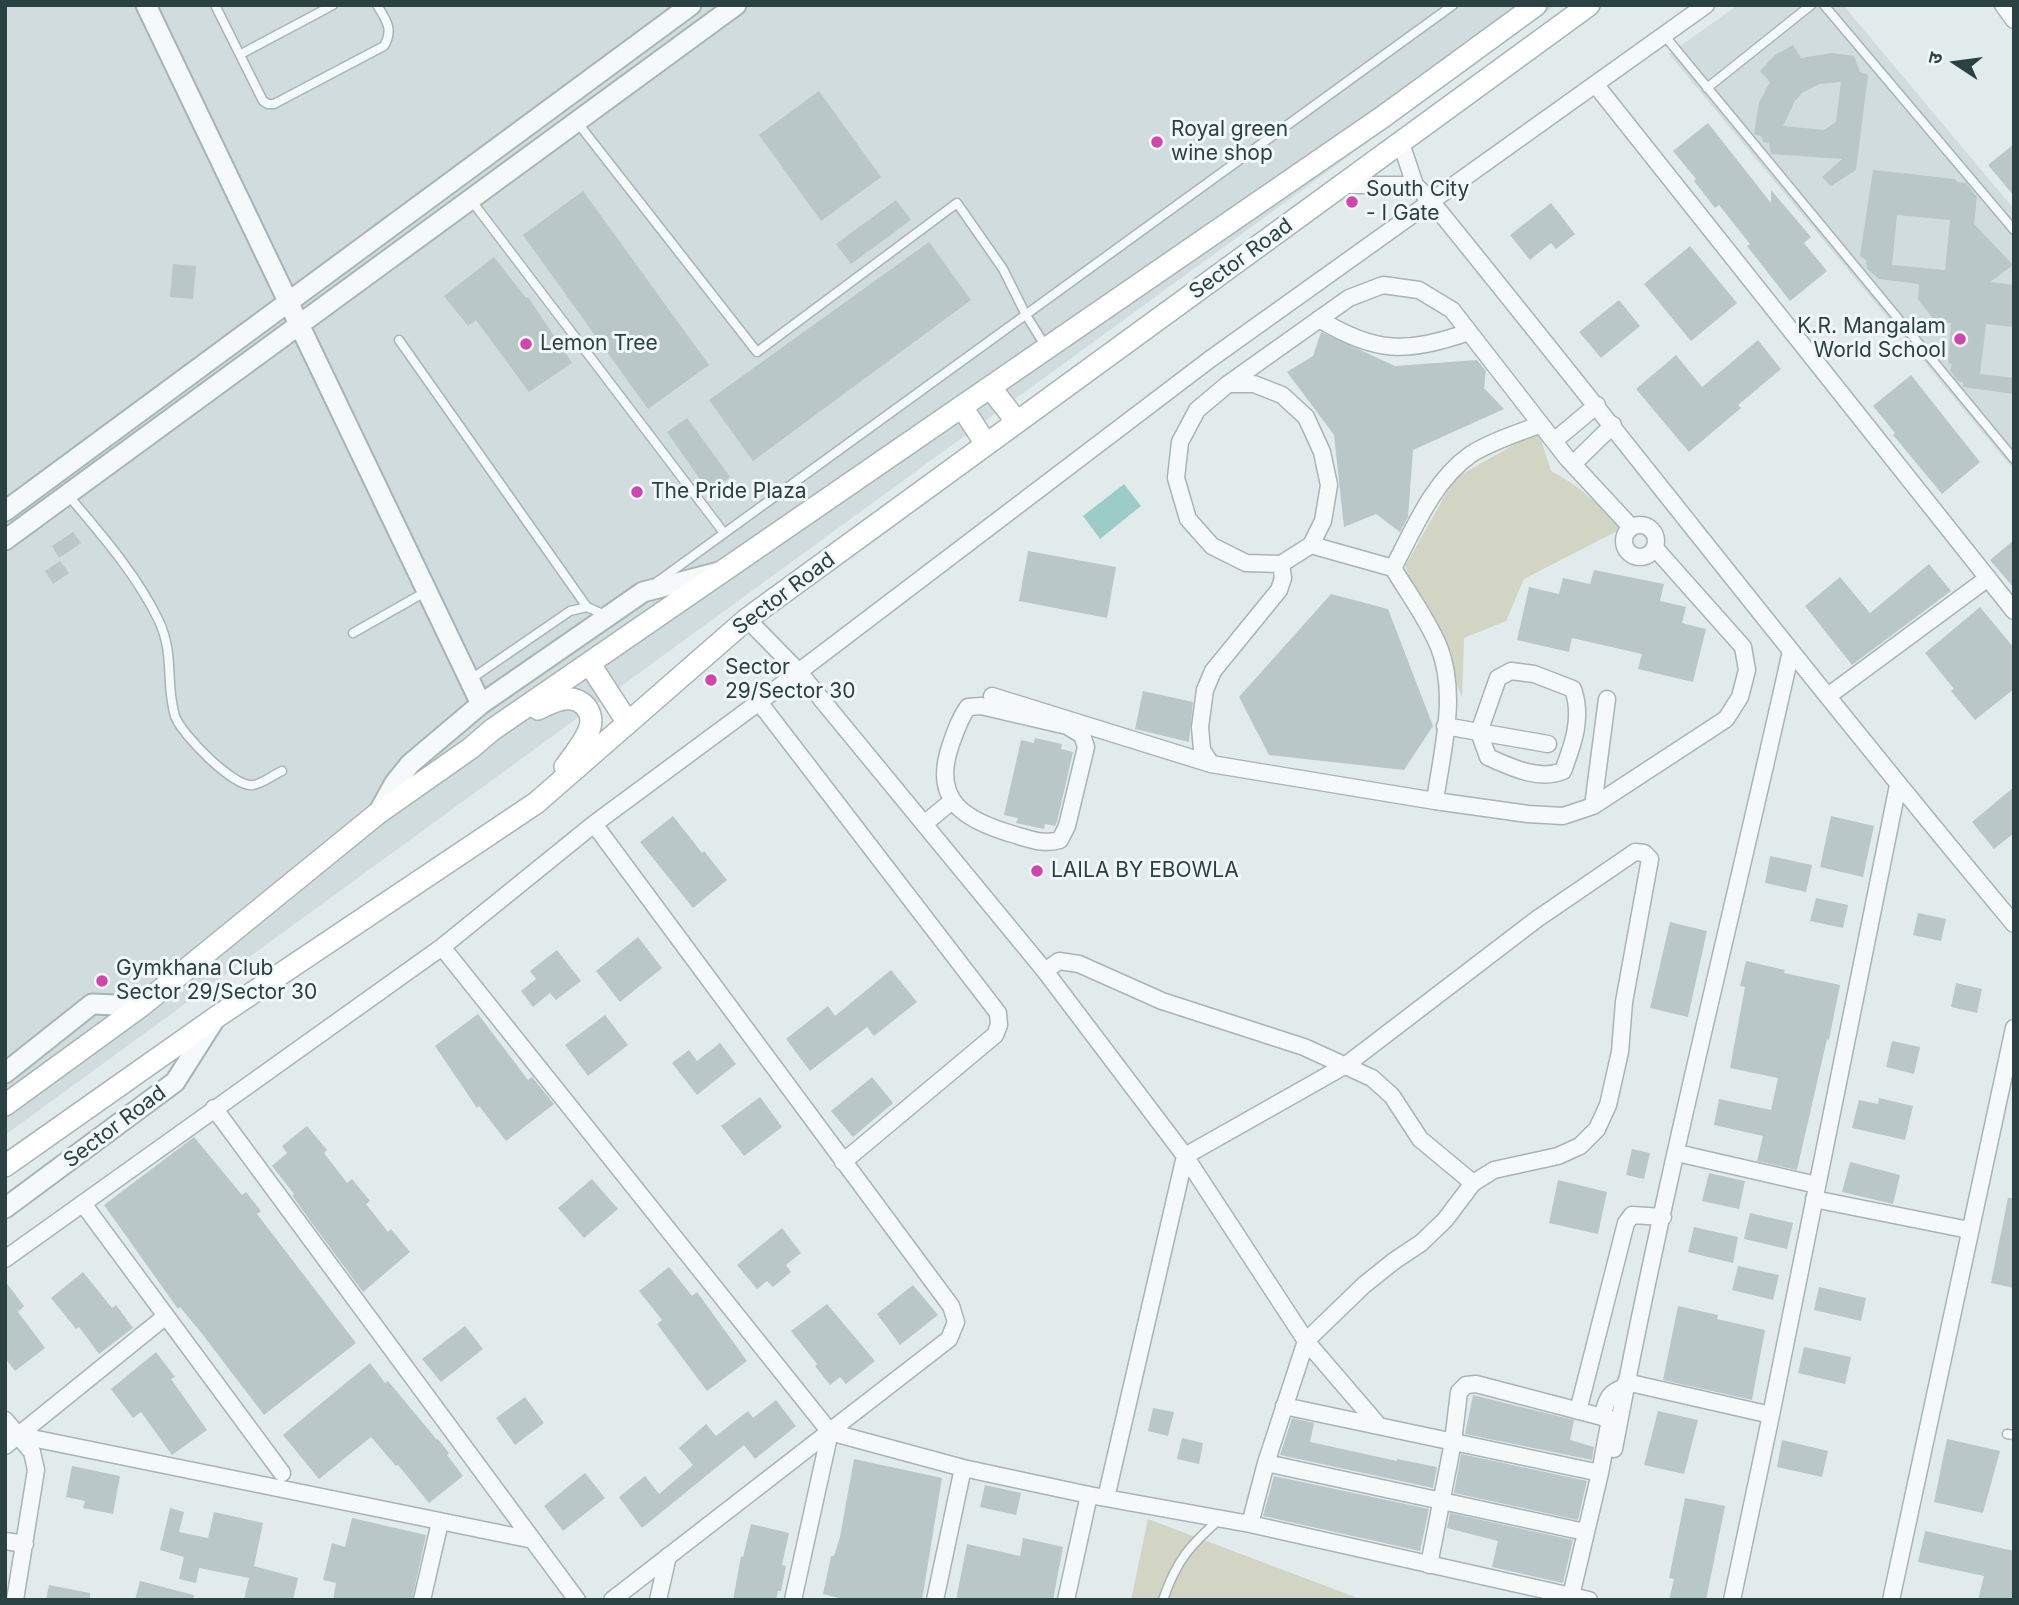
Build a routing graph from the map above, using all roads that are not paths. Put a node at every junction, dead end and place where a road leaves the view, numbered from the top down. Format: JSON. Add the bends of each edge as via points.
{"nodes":[{"id":1,"x":146,"y":5,"type":"edge"},
{"id":2,"x":215,"y":5,"type":"edge"},
{"id":3,"x":333,"y":5,"type":"edge"},
{"id":4,"x":377,"y":5,"type":"edge"},
{"id":5,"x":691,"y":5,"type":"edge"},
{"id":6,"x":736,"y":5,"type":"edge"},
{"id":7,"x":1453,"y":5,"type":"edge"},
{"id":8,"x":1536,"y":5,"type":"edge"},
{"id":9,"x":1589,"y":5,"type":"edge"},
{"id":10,"x":1706,"y":5,"type":"edge"},
{"id":11,"x":1811,"y":5,"type":"edge"},
{"id":12,"x":1824,"y":5,"type":"edge"},
{"id":13,"x":2003,"y":5,"type":"edge"},
{"id":14,"x":2014,"y":20,"type":"edge"},
{"id":15,"x":1664,"y":35,"type":"junction"},
{"id":16,"x":633,"y":48,"type":"junction"},
{"id":17,"x":241,"y":54,"type":"junction"},
{"id":18,"x":648,"y":70,"type":"junction"},
{"id":19,"x":1595,"y":84,"type":"junction"},
{"id":20,"x":1707,"y":88,"type":"junction"},
{"id":21,"x":577,"y":122,"type":"junction"},
{"id":22,"x":1401,"y":143,"type":"junction"},
{"id":23,"x":1342,"y":185,"type":"junction"},
{"id":24,"x":1415,"y":186,"type":"junction"},
{"id":25,"x":471,"y":200,"type":"junction"},
{"id":26,"x":1431,"y":201,"type":"junction"},
{"id":27,"x":2014,"y":230,"type":"edge"},
{"id":28,"x":288,"y":303,"type":"junction"},
{"id":29,"x":1026,"y":315,"type":"junction"},
{"id":30,"x":1319,"y":319,"type":"junction"},
{"id":31,"x":299,"y":326,"type":"junction"},
{"id":32,"x":1469,"y":332,"type":"junction"},
{"id":33,"x":399,"y":340,"type":"dead end"},
{"id":34,"x":1046,"y":348,"type":"junction"},
{"id":35,"x":1228,"y":384,"type":"junction"},
{"id":36,"x":990,"y":387,"type":"junction"},
{"id":37,"x":1597,"y":405,"type":"junction"},
{"id":38,"x":962,"y":407,"type":"junction"},
{"id":39,"x":1017,"y":422,"type":"junction"},
{"id":40,"x":1541,"y":424,"type":"junction"},
{"id":41,"x":1613,"y":425,"type":"junction"},
{"id":42,"x":1554,"y":441,"type":"junction"},
{"id":43,"x":986,"y":444,"type":"junction"},
{"id":44,"x":2014,"y":459,"type":"edge"},
{"id":45,"x":1573,"y":464,"type":"junction"},
{"id":46,"x":68,"y":495,"type":"junction"},
{"id":47,"x":5,"y":511,"type":"edge"},
{"id":48,"x":1631,"y":527,"type":"junction"},
{"id":49,"x":724,"y":533,"type":"junction"},
{"id":50,"x":5,"y":540,"type":"edge"},
{"id":51,"x":1311,"y":545,"type":"junction"},
{"id":52,"x":1655,"y":548,"type":"junction"},
{"id":53,"x":1281,"y":564,"type":"junction"},
{"id":54,"x":1393,"y":568,"type":"junction"},
{"id":55,"x":725,"y":570,"type":"junction"},
{"id":56,"x":1988,"y":578,"type":"junction"},
{"id":57,"x":427,"y":591,"type":"junction"},
{"id":58,"x":643,"y":592,"type":"junction"},
{"id":59,"x":587,"y":607,"type":"junction"},
{"id":60,"x":2014,"y":611,"type":"edge"},
{"id":61,"x":607,"y":615,"type":"junction"},
{"id":62,"x":747,"y":619,"type":"junction"},
{"id":63,"x":352,"y":633,"type":"dead end"},
{"id":64,"x":1791,"y":651,"type":"junction"},
{"id":65,"x":589,"y":663,"type":"junction"},
{"id":66,"x":799,"y":672,"type":"junction"},
{"id":67,"x":470,"y":680,"type":"junction"},
{"id":68,"x":992,"y":696,"type":"dead end"},
{"id":69,"x":1828,"y":696,"type":"junction"},
{"id":70,"x":1607,"y":699,"type":"dead end"},
{"id":71,"x":759,"y":702,"type":"junction"},
{"id":72,"x":481,"y":704,"type":"junction"},
{"id":73,"x":628,"y":723,"type":"junction"},
{"id":74,"x":1446,"y":726,"type":"junction"},
{"id":75,"x":492,"y":730,"type":"junction"},
{"id":76,"x":1479,"y":732,"type":"junction"},
{"id":77,"x":1548,"y":744,"type":"dead end"},
{"id":78,"x":1211,"y":764,"type":"junction"},
{"id":79,"x":282,"y":771,"type":"dead end"},
{"id":80,"x":1898,"y":785,"type":"junction"},
{"id":81,"x":1435,"y":800,"type":"junction"},
{"id":82,"x":952,"y":801,"type":"junction"},
{"id":83,"x":536,"y":803,"type":"junction"},
{"id":84,"x":1593,"y":806,"type":"junction"},
{"id":85,"x":377,"y":814,"type":"junction"},
{"id":86,"x":594,"y":824,"type":"junction"},
{"id":87,"x":924,"y":824,"type":"junction"},
{"id":88,"x":2014,"y":924,"type":"edge"},
{"id":89,"x":442,"y":947,"type":"junction"},
{"id":90,"x":1045,"y":971,"type":"junction"},
{"id":91,"x":141,"y":1006,"type":"junction"},
{"id":92,"x":215,"y":1018,"type":"junction"},
{"id":93,"x":2014,"y":1028,"type":"edge"},
{"id":94,"x":1346,"y":1065,"type":"junction"},
{"id":95,"x":5,"y":1073,"type":"edge"},
{"id":96,"x":5,"y":1105,"type":"edge"},
{"id":97,"x":214,"y":1108,"type":"junction"},
{"id":98,"x":1677,"y":1153,"type":"junction"},
{"id":99,"x":1185,"y":1156,"type":"junction"},
{"id":100,"x":843,"y":1162,"type":"junction"},
{"id":101,"x":5,"y":1166,"type":"edge"},
{"id":102,"x":1473,"y":1183,"type":"junction"},
{"id":103,"x":1816,"y":1192,"type":"junction"},
{"id":104,"x":84,"y":1205,"type":"junction"},
{"id":105,"x":5,"y":1208,"type":"edge"},
{"id":106,"x":1663,"y":1217,"type":"junction"},
{"id":107,"x":1969,"y":1230,"type":"junction"},
{"id":108,"x":5,"y":1259,"type":"edge"},
{"id":109,"x":166,"y":1317,"type":"junction"},
{"id":110,"x":1306,"y":1341,"type":"junction"},
{"id":111,"x":1625,"y":1385,"type":"junction"},
{"id":112,"x":1284,"y":1406,"type":"junction"},
{"id":113,"x":1578,"y":1411,"type":"junction"},
{"id":114,"x":1771,"y":1415,"type":"junction"},
{"id":115,"x":1601,"y":1417,"type":"junction"},
{"id":116,"x":5,"y":1420,"type":"edge"},
{"id":117,"x":1379,"y":1426,"type":"junction"},
{"id":118,"x":830,"y":1432,"type":"junction"},
{"id":119,"x":11,"y":1441,"type":"edge"},
{"id":120,"x":1453,"y":1442,"type":"junction"},
{"id":121,"x":1614,"y":1449,"type":"dead end"},
{"id":122,"x":1266,"y":1463,"type":"junction"},
{"id":123,"x":963,"y":1468,"type":"junction"},
{"id":124,"x":282,"y":1473,"type":"dead end"},
{"id":125,"x":1600,"y":1473,"type":"junction"},
{"id":126,"x":1089,"y":1495,"type":"junction"},
{"id":127,"x":1106,"y":1498,"type":"junction"},
{"id":128,"x":1442,"y":1500,"type":"junction"},
{"id":129,"x":1221,"y":1518,"type":"junction"},
{"id":130,"x":440,"y":1522,"type":"junction"},
{"id":131,"x":1250,"y":1524,"type":"junction"},
{"id":132,"x":1585,"y":1532,"type":"junction"},
{"id":133,"x":533,"y":1540,"type":"junction"},
{"id":134,"x":5,"y":1541,"type":"edge"},
{"id":135,"x":25,"y":1544,"type":"junction"},
{"id":136,"x":667,"y":1556,"type":"junction"},
{"id":137,"x":1429,"y":1565,"type":"junction"},
{"id":138,"x":1571,"y":1596,"type":"junction"},
{"id":139,"x":15,"y":1600,"type":"edge"},
{"id":140,"x":422,"y":1600,"type":"edge"},
{"id":141,"x":577,"y":1600,"type":"edge"},
{"id":142,"x":612,"y":1600,"type":"edge"},
{"id":143,"x":658,"y":1600,"type":"edge"},
{"id":144,"x":793,"y":1600,"type":"edge"},
{"id":145,"x":935,"y":1600,"type":"edge"},
{"id":146,"x":1066,"y":1600,"type":"edge"},
{"id":147,"x":1163,"y":1600,"type":"edge"},
{"id":148,"x":1589,"y":1600,"type":"edge"},
{"id":149,"x":1732,"y":1600,"type":"edge"},
{"id":150,"x":1891,"y":1600,"type":"edge"}],
"edges":[{"from":1,"to":28,"type":"street"},
{"from":2,"to":17,"type":"lane"},
{"from":3,"to":17,"type":"lane"},
{"from":4,"to":17,"type":"lane","via":[[390,27],[384,46],[274,104],[263,101]]},
{"from":5,"to":16,"type":"street"},
{"from":6,"to":18,"type":"street"},
{"from":7,"to":29,"type":"lane"},
{"from":8,"to":34,"type":"main road","name":"Sector Road","via":[[1384,116]]},
{"from":9,"to":22,"type":"main road","name":"Sector Road"},
{"from":10,"to":15,"type":"street"},
{"from":11,"to":20,"type":"lane"},
{"from":12,"to":27,"type":"lane"},
{"from":13,"to":14,"type":"street"},
{"from":15,"to":19,"type":"street"},
{"from":15,"to":20,"type":"lane"},
{"from":16,"to":18,"type":"lane"},
{"from":16,"to":28,"type":"street"},
{"from":18,"to":21,"type":"street"},
{"from":19,"to":26,"type":"street"},
{"from":19,"to":56,"type":"street"},
{"from":20,"to":44,"type":"lane"},
{"from":21,"to":25,"type":"street"},
{"from":21,"to":29,"type":"lane","via":[[757,352],[957,203],[1003,269]]},
{"from":22,"to":23,"type":"main road","name":"Sector Road"},
{"from":22,"to":24,"type":"street"},
{"from":23,"to":24,"type":"street"},
{"from":23,"to":39,"type":"main road","name":"Sector Road"},
{"from":24,"to":26,"type":"street"},
{"from":25,"to":31,"type":"street"},
{"from":25,"to":49,"type":"lane"},
{"from":26,"to":37,"type":"street"},
{"from":26,"to":66,"type":"street","via":[[1209,360]]},
{"from":28,"to":31,"type":"street"},
{"from":28,"to":47,"type":"street"},
{"from":29,"to":34,"type":"lane"},
{"from":29,"to":49,"type":"lane"},
{"from":30,"to":32,"type":"street","via":[[1370,344],[1404,347],[1430,345]]},
{"from":30,"to":32,"type":"street","via":[[1349,298],[1383,285],[1419,290],[1452,310]]},
{"from":30,"to":35,"type":"street"},
{"from":31,"to":46,"type":"street"},
{"from":31,"to":57,"type":"street"},
{"from":32,"to":40,"type":"street"},
{"from":33,"to":59,"type":"lane"},
{"from":34,"to":36,"type":"main road","name":"Sector Road"},
{"from":35,"to":51,"type":"street","via":[[1254,384],[1282,395],[1306,418],[1322,452],[1329,485],[1323,521]]},
{"from":35,"to":53,"type":"street","via":[[1197,410],[1180,442],[1176,478],[1188,519],[1212,546],[1246,562]]},
{"from":36,"to":38,"type":"main road","name":"Sector Road"},
{"from":36,"to":39,"type":"main road"},
{"from":37,"to":41,"type":"street"},
{"from":37,"to":42,"type":"street"},
{"from":38,"to":43,"type":"main road"},
{"from":38,"to":55,"type":"main road","name":"Sector Road"},
{"from":39,"to":43,"type":"main road","name":"Sector Road"},
{"from":40,"to":42,"type":"street"},
{"from":40,"to":54,"type":"street","via":[[1471,455],[1446,477]]},
{"from":41,"to":45,"type":"street"},
{"from":41,"to":64,"type":"street"},
{"from":42,"to":45,"type":"street"},
{"from":43,"to":62,"type":"main road","name":"Sector Road"},
{"from":45,"to":48,"type":"street"},
{"from":46,"to":50,"type":"street"},
{"from":46,"to":79,"type":"lane","via":[[106,540],[159,621],[169,646],[176,720],[210,758],[243,785],[255,785]]},
{"from":48,"to":52,"type":"street","via":[[1651,528],[1657,537]]},
{"from":48,"to":52,"type":"street","via":[[1624,541],[1628,551],[1643,557]]},
{"from":49,"to":58,"type":"lane"},
{"from":51,"to":53,"type":"street"},
{"from":51,"to":54,"type":"street"},
{"from":52,"to":84,"type":"street","via":[[1743,647],[1747,670],[1740,697],[1726,719]]},
{"from":53,"to":78,"type":"street","via":[[1279,590],[1213,671],[1205,690],[1201,738]]},
{"from":54,"to":74,"type":"street","via":[[1438,647],[1448,681]]},
{"from":55,"to":58,"type":"street"},
{"from":55,"to":65,"type":"main road","name":"Sector Road"},
{"from":56,"to":60,"type":"street"},
{"from":56,"to":69,"type":"street"},
{"from":57,"to":63,"type":"lane"},
{"from":57,"to":67,"type":"street"},
{"from":58,"to":61,"type":"street"},
{"from":59,"to":61,"type":"lane"},
{"from":59,"to":67,"type":"lane","via":[[570,611]]},
{"from":61,"to":72,"type":"street"},
{"from":62,"to":66,"type":"street"},
{"from":62,"to":73,"type":"main road","name":"Sector Road"},
{"from":64,"to":69,"type":"street"},
{"from":64,"to":98,"type":"street"},
{"from":65,"to":73,"type":"main road"},
{"from":65,"to":75,"type":"main road","name":"Sector Road"},
{"from":66,"to":71,"type":"street"},
{"from":66,"to":87,"type":"street"},
{"from":67,"to":72,"type":"street"},
{"from":68,"to":78,"type":"street"},
{"from":69,"to":80,"type":"street"},
{"from":70,"to":84,"type":"street"},
{"from":71,"to":86,"type":"street"},
{"from":71,"to":100,"type":"street","via":[[998,1013],[995,1035]]},
{"from":72,"to":85,"type":"street","via":[[410,764]]},
{"from":73,"to":83,"type":"main road","name":"Sector Road"},
{"from":74,"to":76,"type":"street"},
{"from":74,"to":81,"type":"street"},
{"from":75,"to":83,"type":"main road","via":[[564,699],[582,703],[589,710],[589,732]]},
{"from":75,"to":85,"type":"main road","name":"Sector Road"},
{"from":76,"to":76,"type":"street","via":[[1488,757],[1521,771],[1553,775],[1563,771],[1574,738],[1578,705],[1573,690],[1534,674],[1511,671],[1498,678]]},
{"from":76,"to":77,"type":"street"},
{"from":78,"to":81,"type":"street"},
{"from":80,"to":88,"type":"street"},
{"from":80,"to":103,"type":"street"},
{"from":81,"to":84,"type":"street","via":[[1563,816]]},
{"from":82,"to":82,"type":"street","via":[[965,816],[985,826],[1047,844],[1060,840],[1086,747],[1082,735],[1067,726],[968,707],[960,717],[946,760],[944,780]]},
{"from":82,"to":87,"type":"street"},
{"from":83,"to":92,"type":"main road","name":"Sector Road"},
{"from":85,"to":91,"type":"main road","name":"Sector Road"},
{"from":86,"to":89,"type":"street"},
{"from":86,"to":100,"type":"street"},
{"from":87,"to":90,"type":"street"},
{"from":89,"to":97,"type":"street"},
{"from":89,"to":118,"type":"street"},
{"from":90,"to":94,"type":"street","via":[[1059,961],[1079,964],[1161,1001]]},
{"from":90,"to":99,"type":"street"},
{"from":91,"to":95,"type":"street","via":[[92,1004]]},
{"from":91,"to":96,"type":"main road","name":"Sector Road"},
{"from":92,"to":101,"type":"main road"},
{"from":92,"to":105,"type":"street","name":"Sector Road","via":[[175,1082]]},
{"from":93,"to":107,"type":"street"},
{"from":94,"to":99,"type":"street"},
{"from":94,"to":102,"type":"street","via":[[1372,1078],[1392,1096],[1420,1139]]},
{"from":94,"to":102,"type":"street","via":[[1537,919],[1635,852],[1644,853],[1650,859],[1649,868],[1624,1002],[1620,1052],[1608,1105],[1597,1129],[1580,1146],[1558,1156],[1494,1170]]},
{"from":97,"to":104,"type":"street"},
{"from":97,"to":133,"type":"street"},
{"from":98,"to":103,"type":"street"},
{"from":98,"to":106,"type":"street"},
{"from":99,"to":110,"type":"street"},
{"from":99,"to":127,"type":"street"},
{"from":100,"to":118,"type":"street","via":[[951,1307],[956,1322],[949,1339]]},
{"from":102,"to":110,"type":"street","via":[[1437,1228],[1364,1285]]},
{"from":103,"to":107,"type":"street"},
{"from":103,"to":114,"type":"street"},
{"from":104,"to":108,"type":"street"},
{"from":104,"to":109,"type":"street"},
{"from":106,"to":111,"type":"street"},
{"from":106,"to":113,"type":"street","via":[[1637,1214],[1626,1223]]},
{"from":107,"to":150,"type":"street"},
{"from":109,"to":119,"type":"street"},
{"from":109,"to":124,"type":"street"},
{"from":110,"to":112,"type":"street"},
{"from":110,"to":117,"type":"street"},
{"from":111,"to":114,"type":"street"},
{"from":111,"to":115,"type":"street","via":[[1608,1396]]},
{"from":111,"to":121,"type":"street"},
{"from":112,"to":117,"type":"street"},
{"from":112,"to":122,"type":"street"},
{"from":113,"to":115,"type":"street"},
{"from":113,"to":120,"type":"street","via":[[1466,1385],[1459,1392]]},
{"from":114,"to":149,"type":"street"},
{"from":115,"to":125,"type":"street","via":[[1610,1419],[1610,1426]]},
{"from":116,"to":119,"type":"street"},
{"from":117,"to":120,"type":"street"},
{"from":118,"to":123,"type":"street"},
{"from":118,"to":136,"type":"street"},
{"from":118,"to":144,"type":"street"},
{"from":119,"to":130,"type":"street"},
{"from":119,"to":135,"type":"street","via":[[32,1452],[36,1470]]},
{"from":120,"to":125,"type":"street"},
{"from":120,"to":128,"type":"street"},
{"from":122,"to":128,"type":"street"},
{"from":122,"to":131,"type":"street"},
{"from":123,"to":126,"type":"street"},
{"from":123,"to":145,"type":"street"},
{"from":125,"to":132,"type":"street"},
{"from":126,"to":127,"type":"street"},
{"from":126,"to":146,"type":"street"},
{"from":127,"to":129,"type":"street"},
{"from":128,"to":132,"type":"street"},
{"from":128,"to":137,"type":"street"},
{"from":129,"to":131,"type":"street"},
{"from":129,"to":147,"type":"lane","via":[[1196,1540],[1172,1572]]},
{"from":130,"to":133,"type":"street"},
{"from":130,"to":140,"type":"street"},
{"from":131,"to":137,"type":"street"},
{"from":132,"to":138,"type":"street"},
{"from":133,"to":141,"type":"street"},
{"from":134,"to":135,"type":"street"},
{"from":135,"to":139,"type":"street"},
{"from":136,"to":142,"type":"street"},
{"from":136,"to":143,"type":"street"},
{"from":137,"to":138,"type":"street"},
{"from":138,"to":148,"type":"street"}]}
